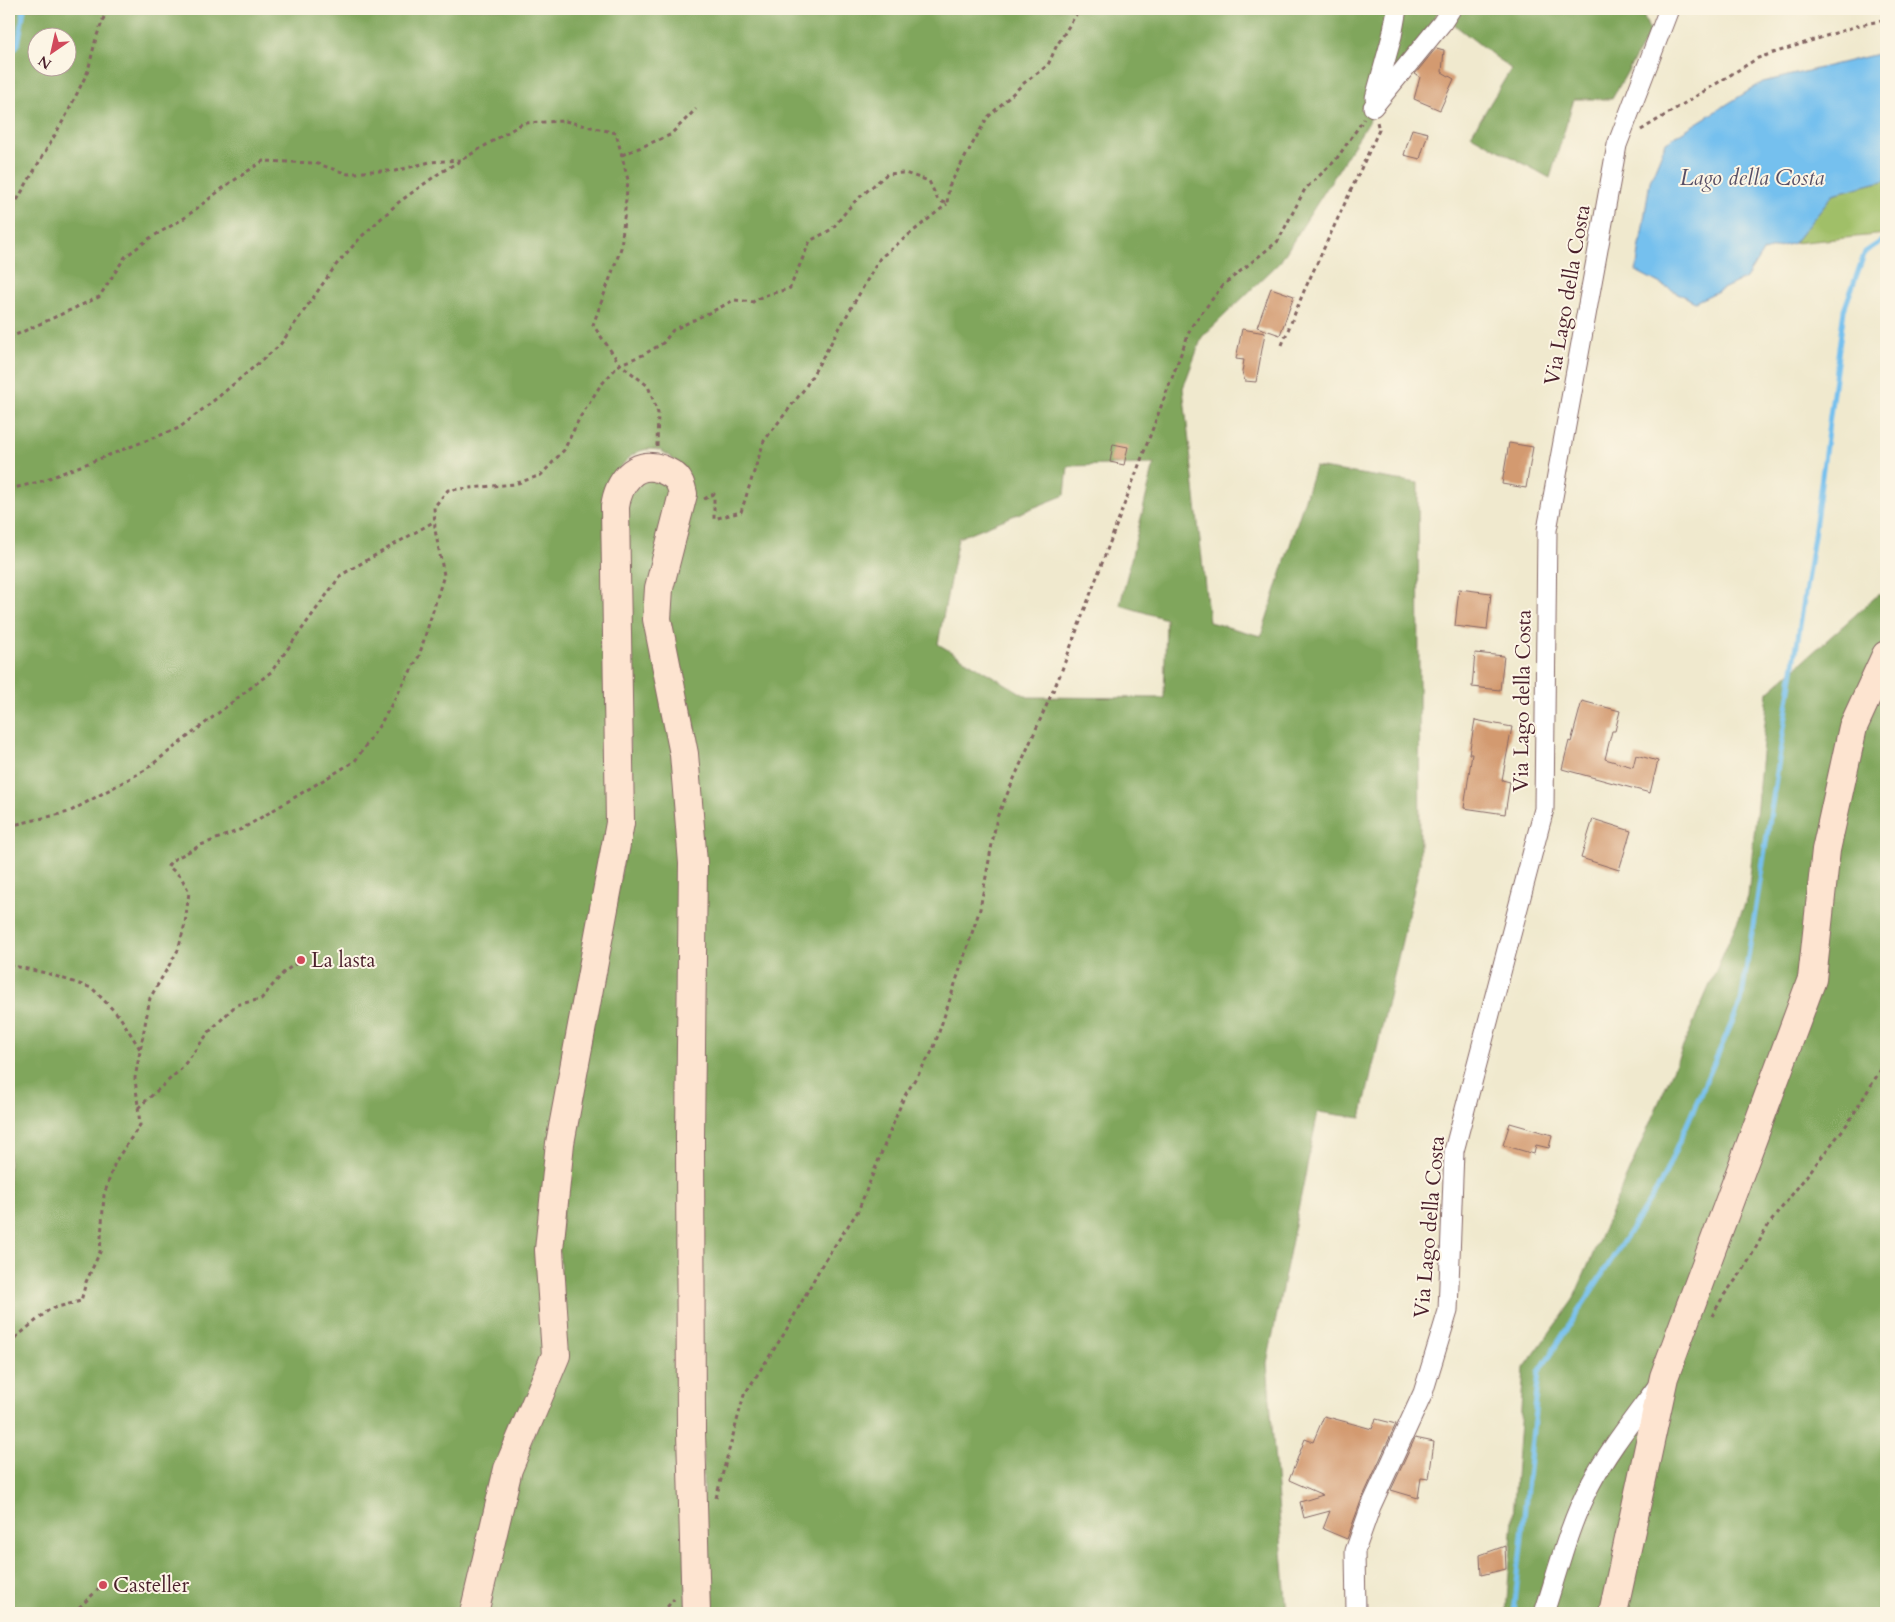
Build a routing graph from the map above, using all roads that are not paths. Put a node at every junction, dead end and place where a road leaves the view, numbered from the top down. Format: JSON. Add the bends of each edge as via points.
{"nodes":[{"id":1,"x":1397,"y":9,"type":"edge"},
{"id":2,"x":1451,"y":9,"type":"edge"},
{"id":3,"x":1669,"y":9,"type":"edge"},
{"id":4,"x":1886,"y":655,"type":"edge"},
{"id":5,"x":1664,"y":1377,"type":"junction"},
{"id":6,"x":474,"y":1613,"type":"edge"},
{"id":7,"x":696,"y":1613,"type":"edge"},
{"id":8,"x":1356,"y":1613,"type":"edge"},
{"id":9,"x":1544,"y":1613,"type":"edge"},
{"id":10,"x":1613,"y":1613,"type":"edge"}],
"edges":[{"from":1,"to":2,"type":"street","via":[[1373,106]]},
{"from":3,"to":8,"type":"street","name":"Via Lago della Costa","via":[[1617,145],[1547,530],[1544,809],[1454,1151],[1448,1311],[1423,1393],[1371,1506],[1355,1551]]},
{"from":4,"to":5,"type":"main road","via":[[1853,727],[1826,850],[1812,979]]},
{"from":5,"to":9,"type":"street","via":[[1589,1486],[1568,1537]]},
{"from":5,"to":10,"type":"main road"},
{"from":6,"to":7,"type":"main road","via":[[508,1470],[556,1355],[549,1250],[560,1143],[620,823],[615,507],[617,493],[627,477],[641,467],[656,467],[671,473],[680,482],[683,494],[658,588],[657,619],[684,754],[693,863],[690,1432]]}]}
